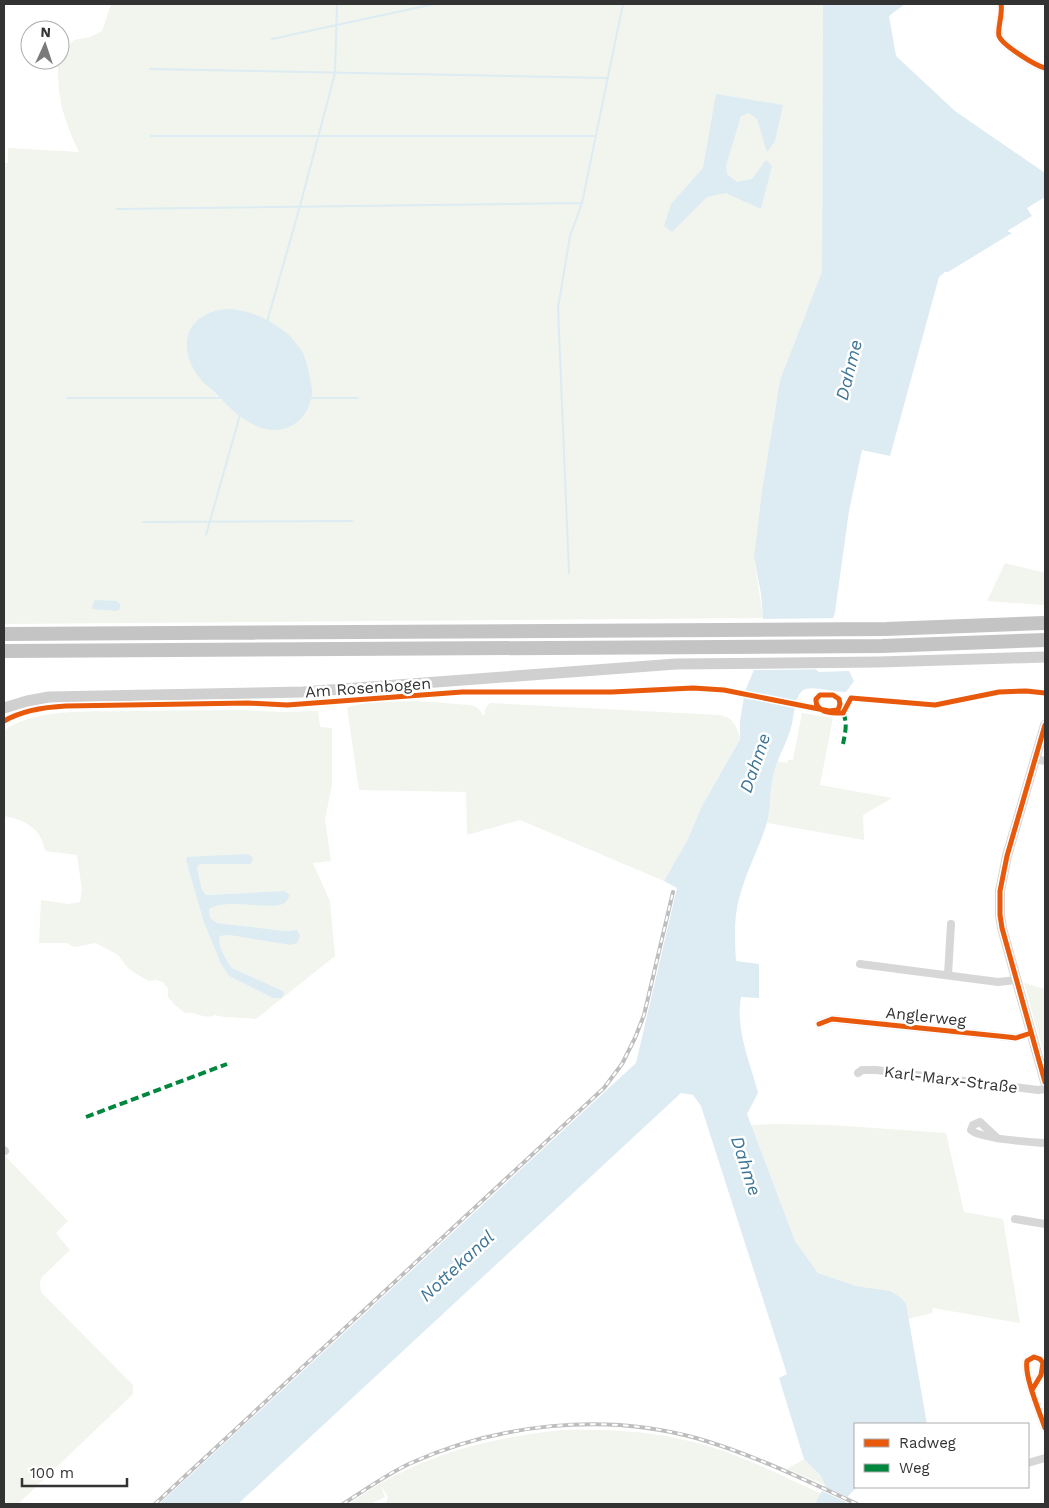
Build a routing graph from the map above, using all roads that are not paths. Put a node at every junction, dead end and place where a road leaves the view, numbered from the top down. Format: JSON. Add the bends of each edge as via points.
{"nodes":[{"id":1,"x":1001,"y":4,"type":"edge"},
{"id":2,"x":1045,"y":68,"type":"edge"},
{"id":3,"x":1045,"y":623,"type":"edge"},
{"id":4,"x":5,"y":634,"type":"edge"},
{"id":5,"x":1044,"y":641,"type":"edge"},
{"id":6,"x":4,"y":652,"type":"edge"},
{"id":7,"x":1041,"y":657,"type":"edge"},
{"id":8,"x":4,"y":708,"type":"edge"},
{"id":9,"x":1045,"y":725,"type":"edge"},
{"id":10,"x":1040,"y":760,"type":"edge"},
{"id":11,"x":951,"y":924,"type":"dead end"},
{"id":12,"x":860,"y":964,"type":"dead end"},
{"id":13,"x":948,"y":975,"type":"junction"},
{"id":14,"x":1016,"y":980,"type":"junction"},
{"id":15,"x":819,"y":1024,"type":"dead end"},
{"id":16,"x":1031,"y":1033,"type":"junction"},
{"id":17,"x":858,"y":1073,"type":"dead end"},
{"id":18,"x":1045,"y":1082,"type":"edge"},
{"id":19,"x":1045,"y":1089,"type":"edge"},
{"id":20,"x":997,"y":1138,"type":"dead end"},
{"id":21,"x":1045,"y":1143,"type":"edge"},
{"id":22,"x":1015,"y":1219,"type":"dead end"},
{"id":23,"x":1045,"y":1224,"type":"edge"},
{"id":24,"x":1032,"y":1390,"type":"dead end"},
{"id":25,"x":1045,"y":1428,"type":"edge"},
{"id":26,"x":1045,"y":1458,"type":"edge"},
{"id":27,"x":1029,"y":1463,"type":"edge"}],
"edges":[{"from":1,"to":2,"type":"street","via":[[1000,39]]},
{"from":3,"to":4,"type":"highway","via":[[886,629]]},
{"from":5,"to":6,"type":"highway","via":[[882,646]]},
{"from":7,"to":8,"type":"main road","name":"Am Rosenbogen","via":[[636,666],[303,692],[50,697]]},
{"from":9,"to":10,"type":"street","name":"Karl-Marx-Straße"},
{"from":10,"to":14,"type":"street","name":"Karl-Marx-Straße","via":[[1007,856],[1000,890],[1002,928]]},
{"from":11,"to":13,"type":"street"},
{"from":12,"to":13,"type":"street"},
{"from":13,"to":14,"type":"street","via":[[998,982]]},
{"from":14,"to":16,"type":"street","name":"Karl-Marx-Straße"},
{"from":15,"to":16,"type":"street","name":"Anglerweg","via":[[832,1019],[1016,1038]]},
{"from":16,"to":18,"type":"street","name":"Karl-Marx-Straße"},
{"from":17,"to":19,"type":"street","name":"Karl-Marx-Straße","via":[[876,1070]]},
{"from":20,"to":21,"type":"street"},
{"from":22,"to":23,"type":"street"},
{"from":24,"to":25,"type":"street"},
{"from":26,"to":27,"type":"street"}]}
